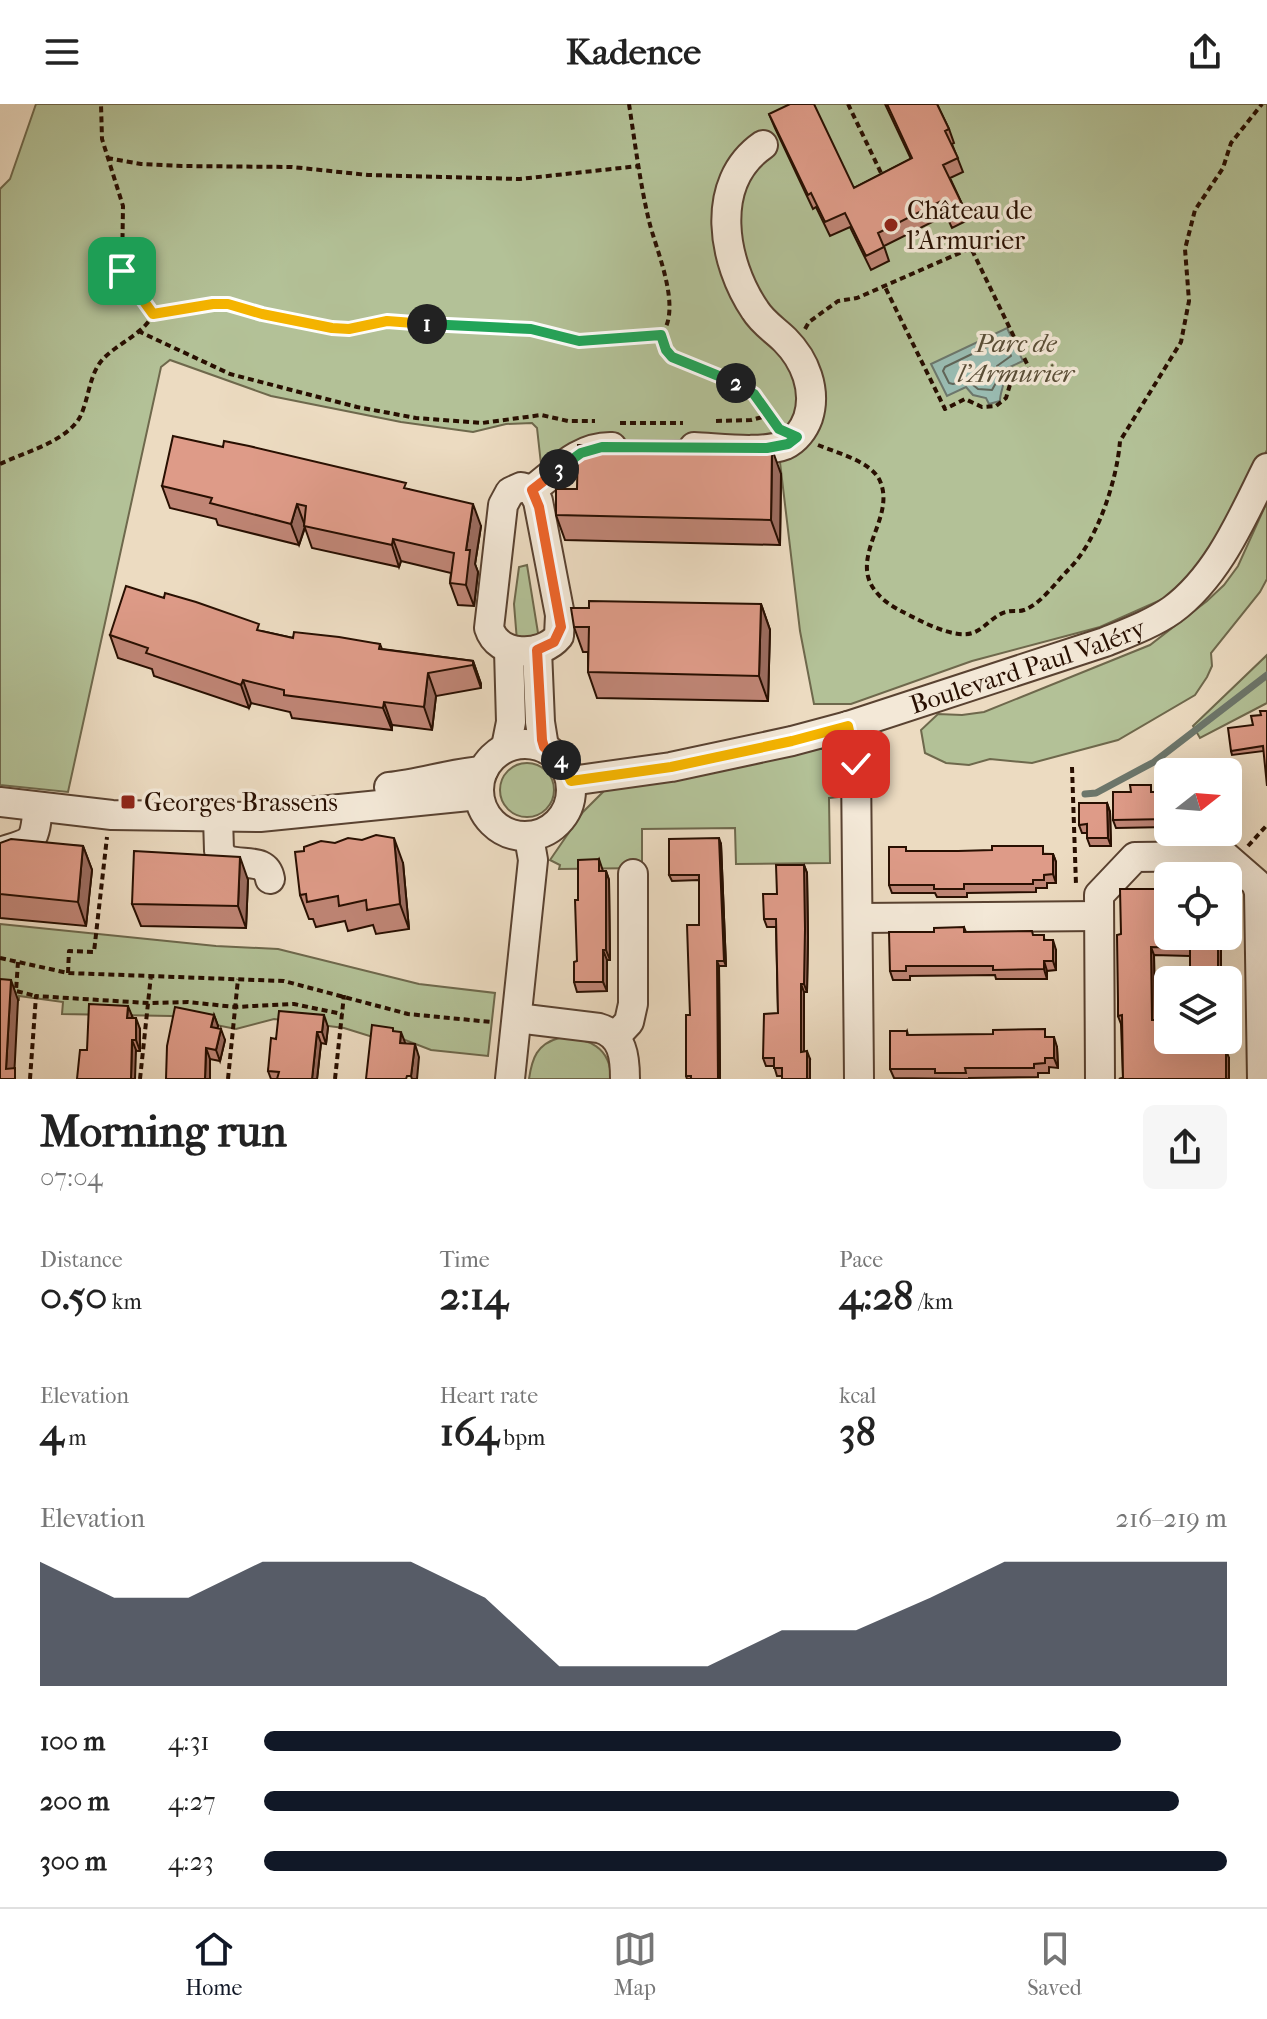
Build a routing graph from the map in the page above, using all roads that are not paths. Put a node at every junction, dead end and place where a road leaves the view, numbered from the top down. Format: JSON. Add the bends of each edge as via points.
{"nodes":[{"id":1,"x":763,"y":145,"type":"dead end"},
{"id":2,"x":632,"y":447,"type":"edge"},
{"id":3,"x":662,"y":447,"type":"edge"},
{"id":4,"x":1267,"y":468,"type":"edge"},
{"id":5,"x":532,"y":490,"type":"junction"},
{"id":6,"x":523,"y":650,"type":"junction"},
{"id":7,"x":848,"y":726,"type":"junction"},
{"id":8,"x":506,"y":747,"type":"junction"},
{"id":9,"x":544,"y":747,"type":"junction"},
{"id":10,"x":571,"y":781,"type":"junction"},
{"id":11,"x":481,"y":783,"type":"junction"},
{"id":12,"x":0,"y":802,"type":"edge"},
{"id":13,"x":38,"y":807,"type":"junction"},
{"id":14,"x":218,"y":817,"type":"junction"},
{"id":15,"x":529,"y":837,"type":"junction"},
{"id":16,"x":0,"y":852,"type":"edge"},
{"id":17,"x":633,"y":874,"type":"dead end"},
{"id":18,"x":270,"y":879,"type":"dead end"},
{"id":19,"x":1090,"y":916,"type":"junction"},
{"id":20,"x":858,"y":918,"type":"junction"},
{"id":21,"x":517,"y":1018,"type":"junction"},
{"id":22,"x":615,"y":1037,"type":"junction"},
{"id":23,"x":510,"y":1079,"type":"edge"},
{"id":24,"x":625,"y":1079,"type":"edge"},
{"id":25,"x":859,"y":1079,"type":"edge"},
{"id":26,"x":1100,"y":1079,"type":"edge"},
{"id":27,"x":1262,"y":1079,"type":"edge"}],
"edges":[{"from":1,"to":3,"type":"street","via":[[732,187],[728,241],[734,269],[755,311],[787,342],[807,376],[811,404],[804,440],[767,448]]},
{"from":2,"to":5,"type":"street","via":[[591,448]]},
{"from":4,"to":7,"type":"street","name":"Boulevard Paul Valéry","via":[[1216,563],[1170,611],[1105,642]]},
{"from":5,"to":6,"type":"street","via":[[561,627],[554,642]]},
{"from":5,"to":6,"type":"street","via":[[515,488],[503,505],[489,628],[497,643]]},
{"from":6,"to":8,"type":"street"},
{"from":6,"to":9,"type":"street"},
{"from":7,"to":10,"type":"street","name":"Boulevard Paul Valéry","via":[[671,767]]},
{"from":7,"to":20,"type":"street","via":[[856,764]]},
{"from":8,"to":9,"type":"street"},
{"from":8,"to":11,"type":"street","via":[[494,755]]},
{"from":9,"to":10,"type":"street","via":[[557,755]]},
{"from":10,"to":15,"type":"street","via":[[571,801],[563,818],[548,831]]},
{"from":11,"to":14,"type":"street","via":[[292,814]]},
{"from":11,"to":15,"type":"street","via":[[484,812],[496,826]]},
{"from":12,"to":13,"type":"street"},
{"from":13,"to":14,"type":"street"},
{"from":13,"to":16,"type":"street","via":[[33,838]]},
{"from":14,"to":18,"type":"street","via":[[219,851],[225,859],[262,864]]},
{"from":15,"to":21,"type":"street","via":[[533,860]]},
{"from":17,"to":22,"type":"street","via":[[633,1004],[629,1022]]},
{"from":19,"to":20,"type":"street"},
{"from":19,"to":26,"type":"street"},
{"from":19,"to":27,"type":"street","via":[[1099,895],[1135,857],[1232,859],[1259,892]]},
{"from":20,"to":25,"type":"street"},
{"from":21,"to":22,"type":"street","via":[[599,1028]]},
{"from":21,"to":23,"type":"street"},
{"from":22,"to":24,"type":"street","via":[[623,1052]]}]}
